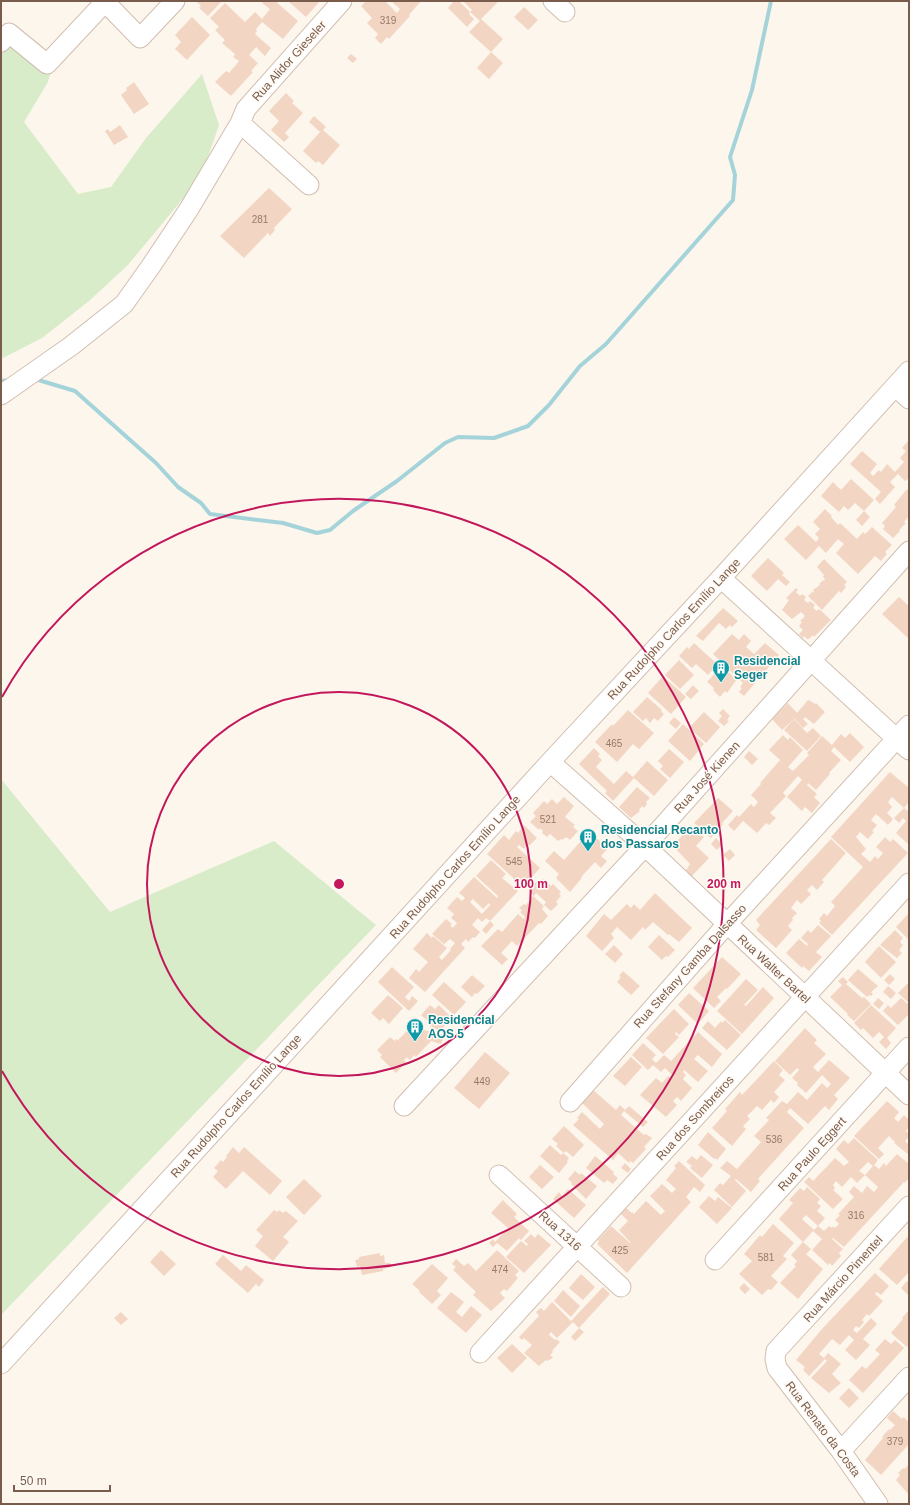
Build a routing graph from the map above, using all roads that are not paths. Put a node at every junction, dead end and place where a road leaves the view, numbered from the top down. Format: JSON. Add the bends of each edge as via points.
{"nodes":[{"id":1,"x":175,"y":1,"type":"edge"},
{"id":2,"x":342,"y":1,"type":"edge"},
{"id":3,"x":1,"y":42,"type":"edge"},
{"id":4,"x":240,"y":123,"type":"junction"},
{"id":5,"x":309,"y":186,"type":"dead end"},
{"id":6,"x":909,"y":371,"type":"edge"},
{"id":7,"x":902,"y":393,"type":"edge"},
{"id":8,"x":1,"y":394,"type":"edge"},
{"id":9,"x":909,"y":551,"type":"edge"},
{"id":10,"x":721,"y":578,"type":"junction"},
{"id":11,"x":811,"y":661,"type":"junction"},
{"id":12,"x":905,"y":738,"type":"edge"},
{"id":13,"x":550,"y":762,"type":"junction"},
{"id":14,"x":645,"y":846,"type":"junction"},
{"id":15,"x":909,"y":884,"type":"edge"},
{"id":16,"x":727,"y":924,"type":"junction"},
{"id":17,"x":805,"y":998,"type":"junction"},
{"id":18,"x":909,"y":1047,"type":"edge"},
{"id":19,"x":886,"y":1073,"type":"junction"},
{"id":20,"x":909,"y":1095,"type":"edge"},
{"id":21,"x":570,"y":1102,"type":"dead end"},
{"id":22,"x":404,"y":1106,"type":"dead end"},
{"id":23,"x":498,"y":1175,"type":"dead end"},
{"id":24,"x":909,"y":1206,"type":"edge"},
{"id":25,"x":577,"y":1247,"type":"junction"},
{"id":26,"x":715,"y":1260,"type":"dead end"},
{"id":27,"x":621,"y":1287,"type":"dead end"},
{"id":28,"x":776,"y":1352,"type":"joint"},
{"id":29,"x":480,"y":1353,"type":"dead end"},
{"id":30,"x":1,"y":1364,"type":"edge"},
{"id":31,"x":909,"y":1377,"type":"edge"},
{"id":32,"x":842,"y":1451,"type":"junction"},
{"id":33,"x":878,"y":1504,"type":"edge"}],
"edges":[{"from":1,"to":3,"type":"street","via":[[144,35],[106,2],[46,64],[9,33]]},
{"from":2,"to":4,"type":"street","name":"Rua Alidor Gieseler","via":[[246,109]]},
{"from":4,"to":5,"type":"street"},
{"from":4,"to":8,"type":"street","name":"Rua Alidor Gieseler","via":[[185,215],[124,304],[71,346]]},
{"from":6,"to":7,"type":"street","name":"Rua Rudolpho Carlos Emílio Lange"},
{"from":7,"to":10,"type":"street","name":"Rua Rudolpho Carlos Emílio Lange"},
{"from":9,"to":11,"type":"street","name":"Rua José Kienen"},
{"from":10,"to":11,"type":"street"},
{"from":10,"to":13,"type":"street","name":"Rua Rudolpho Carlos Emílio Lange"},
{"from":11,"to":12,"type":"street"},
{"from":11,"to":14,"type":"street","name":"Rua José Kienen"},
{"from":12,"to":16,"type":"street","name":"Rua Stefany Gamba Dalsasso"},
{"from":13,"to":14,"type":"street","name":"Rua Walter Bartel"},
{"from":13,"to":30,"type":"street","name":"Rua Rudolpho Carlos Emílio Lange"},
{"from":14,"to":16,"type":"street","name":"Rua Walter Bartel"},
{"from":14,"to":22,"type":"street","name":"Rua José Kienen"},
{"from":15,"to":17,"type":"street","name":"Rua dos Sombreiros"},
{"from":16,"to":17,"type":"street","name":"Rua Walter Bartel"},
{"from":16,"to":21,"type":"street","name":"Rua Stefany Gamba Dalsasso"},
{"from":17,"to":19,"type":"street","name":"Rua Walter Bartel"},
{"from":17,"to":25,"type":"street","name":"Rua dos Sombreiros"},
{"from":18,"to":19,"type":"street","name":"Rua Paulo Eggert"},
{"from":19,"to":20,"type":"street","name":"Rua Walter Bartel"},
{"from":19,"to":26,"type":"street","name":"Rua Paulo Eggert"},
{"from":23,"to":25,"type":"street","name":"Rua 1316"},
{"from":24,"to":28,"type":"street","name":"Rua Márcio Pimentel"},
{"from":25,"to":27,"type":"street","name":"Rua 1316"},
{"from":25,"to":29,"type":"street","name":"Rua dos Sombreiros"},
{"from":28,"to":32,"type":"street","name":"Rua Renato da Costa","via":[[777,1368]]},
{"from":31,"to":32,"type":"street"},
{"from":32,"to":33,"type":"street","name":"Rua Renato da Costa"}]}
